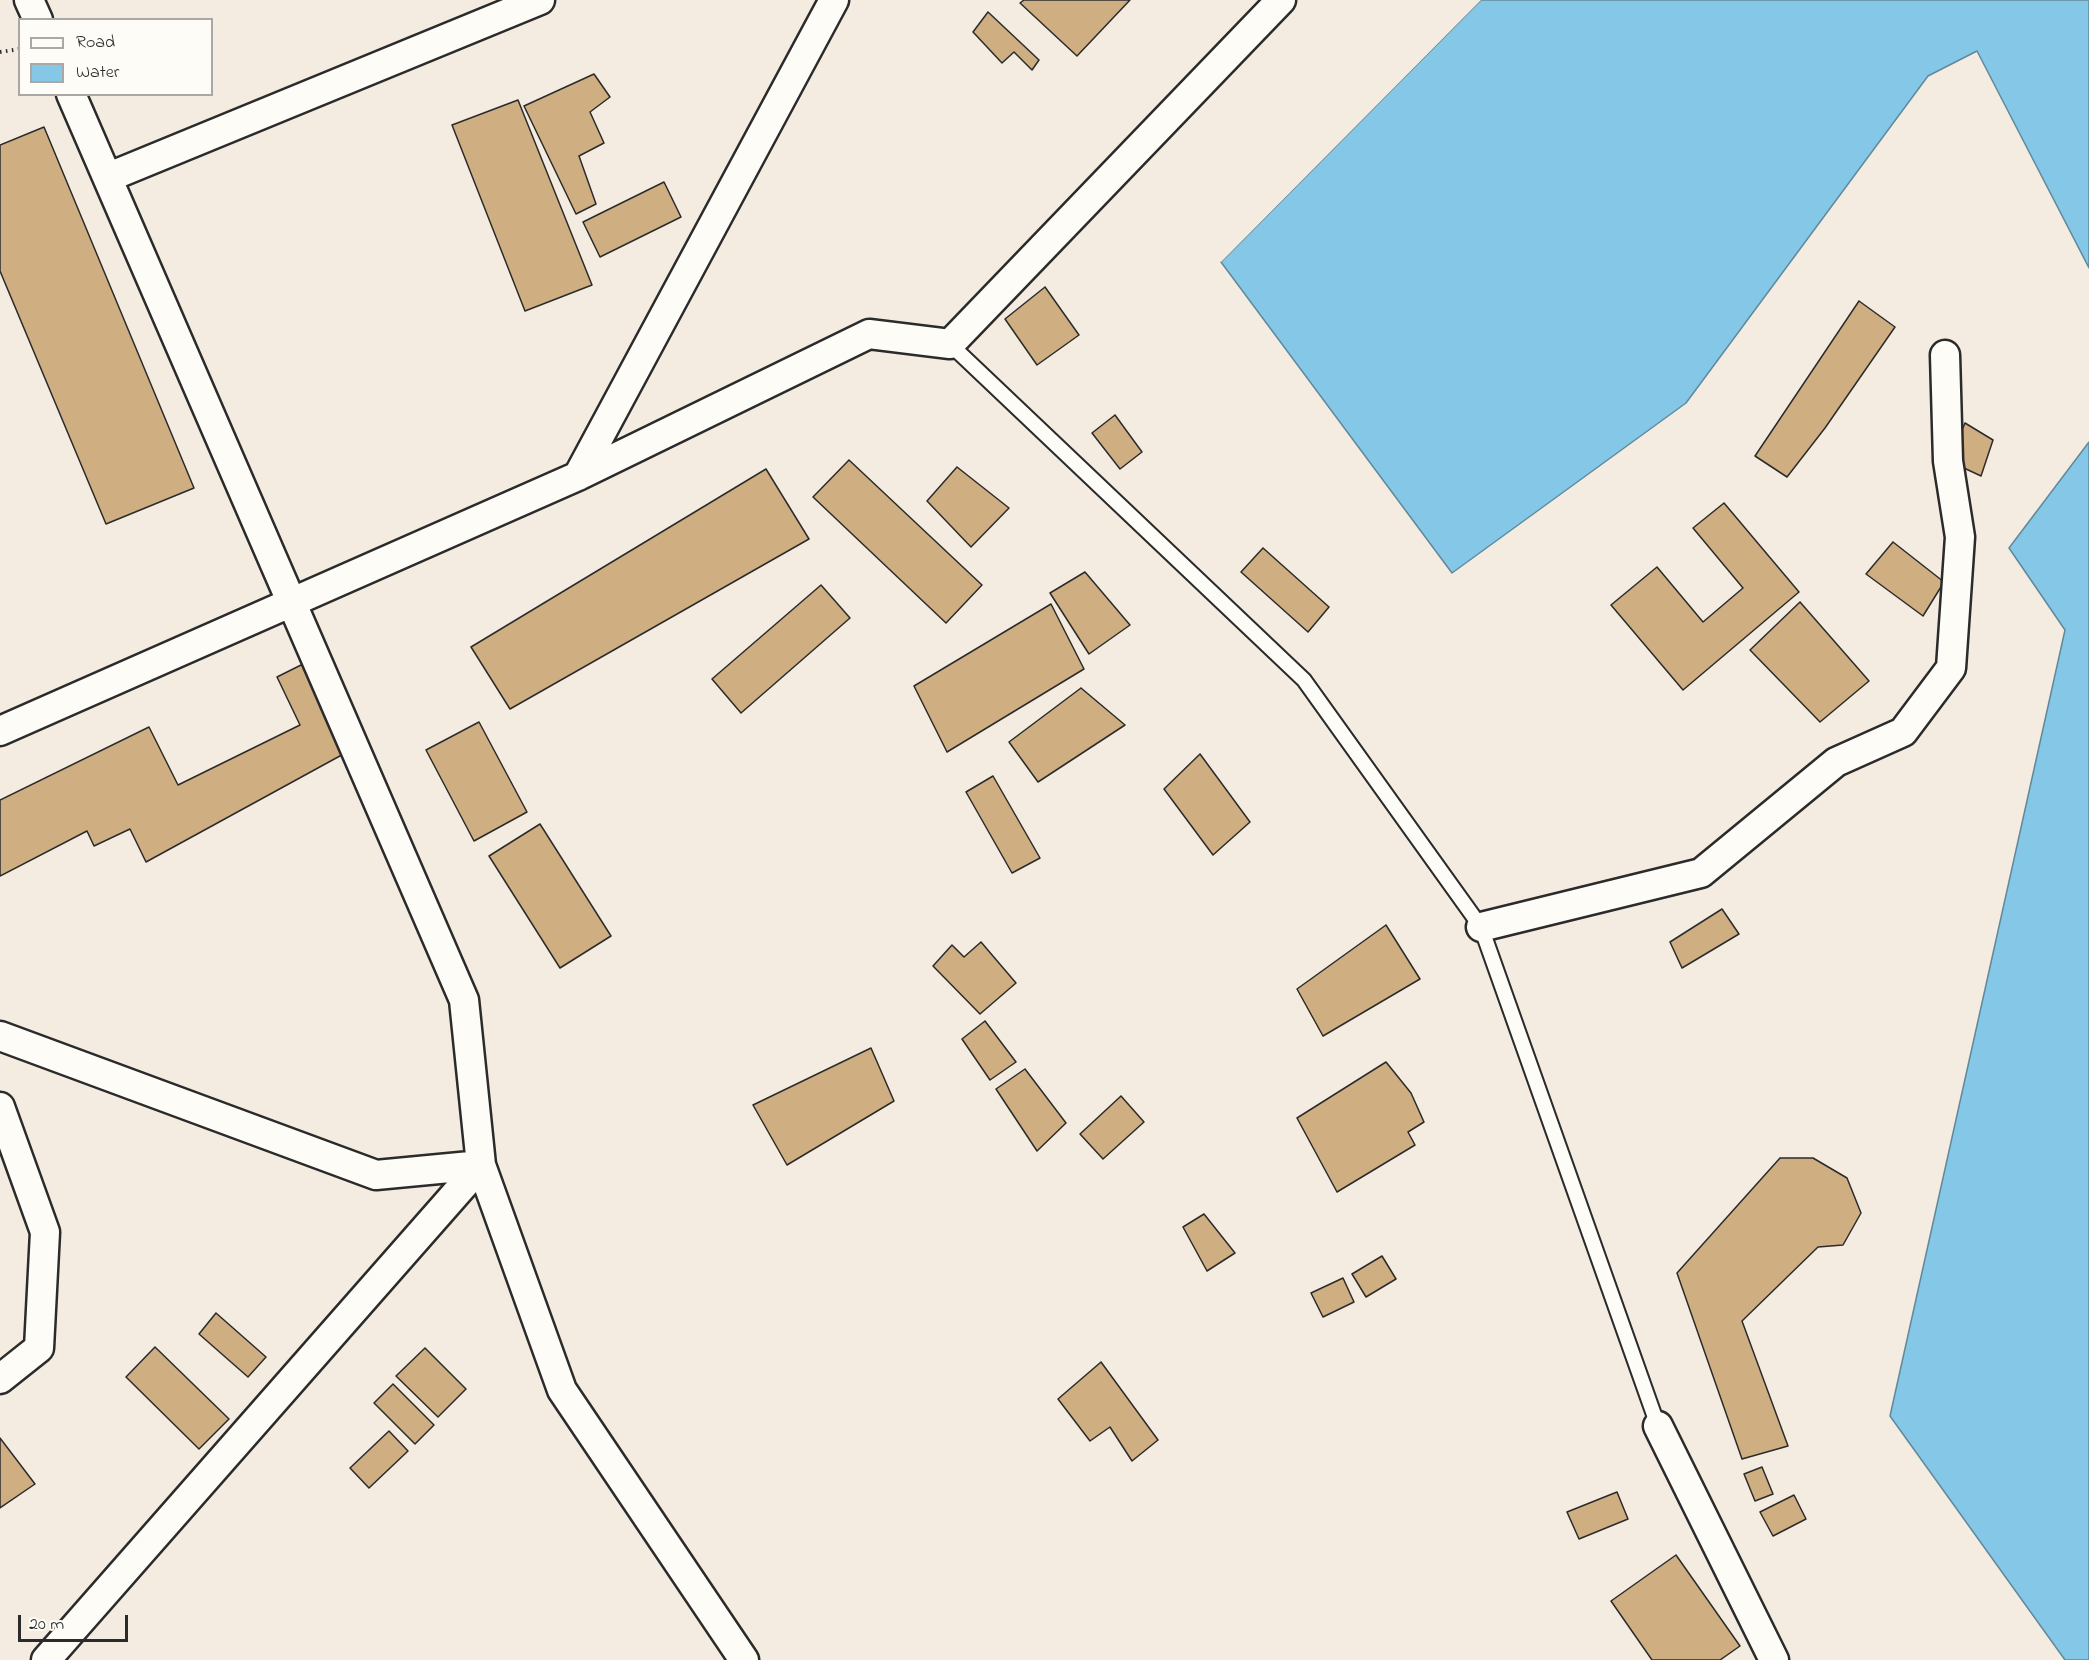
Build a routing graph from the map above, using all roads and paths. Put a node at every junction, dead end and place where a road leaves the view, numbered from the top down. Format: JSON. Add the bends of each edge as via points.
{"nodes":[{"id":1,"x":29,"y":0,"type":"edge"},
{"id":2,"x":540,"y":0,"type":"edge"},
{"id":3,"x":834,"y":0,"type":"edge"},
{"id":4,"x":1281,"y":0,"type":"edge"},
{"id":5,"x":37,"y":18,"type":"edge"},
{"id":6,"x":18,"y":49,"type":"edge"},
{"id":7,"x":0,"y":52,"type":"edge"},
{"id":8,"x":72,"y":96,"type":"edge"},
{"id":9,"x":109,"y":177,"type":"junction"},
{"id":10,"x":950,"y":344,"type":"junction"},
{"id":11,"x":1944,"y":355,"type":"dead end"},
{"id":12,"x":578,"y":476,"type":"junction"},
{"id":13,"x":293,"y":602,"type":"junction"},
{"id":14,"x":0,"y":731,"type":"edge"},
{"id":15,"x":1482,"y":927,"type":"junction"},
{"id":16,"x":0,"y":1036,"type":"edge"},
{"id":17,"x":0,"y":1107,"type":"edge"},
{"id":18,"x":481,"y":1165,"type":"junction"},
{"id":19,"x":0,"y":1378,"type":"edge"},
{"id":20,"x":1658,"y":1426,"type":"joint"},
{"id":21,"x":46,"y":1660,"type":"edge"},
{"id":22,"x":744,"y":1660,"type":"edge"},
{"id":23,"x":1774,"y":1660,"type":"edge"}],
"edges":[{"from":1,"to":5,"type":"street"},
{"from":2,"to":9,"type":"street"},
{"from":3,"to":12,"type":"street"},
{"from":4,"to":10,"type":"street"},
{"from":6,"to":7,"type":"path"},
{"from":8,"to":9,"type":"street"},
{"from":9,"to":13,"type":"street"},
{"from":10,"to":12,"type":"street","via":[[869,334]]},
{"from":10,"to":15,"type":"lane","via":[[1304,680]]},
{"from":11,"to":15,"type":"street","via":[[1948,461],[1960,537],[1951,668],[1904,732],[1836,762],[1701,873]]},
{"from":12,"to":13,"type":"street"},
{"from":13,"to":14,"type":"street"},
{"from":13,"to":18,"type":"street","via":[[464,1000]]},
{"from":15,"to":20,"type":"lane"},
{"from":16,"to":18,"type":"street","via":[[376,1175]]},
{"from":17,"to":19,"type":"street","via":[[45,1232],[39,1348]]},
{"from":18,"to":21,"type":"street"},
{"from":18,"to":22,"type":"street","via":[[562,1390]]},
{"from":20,"to":23,"type":"street"}]}
